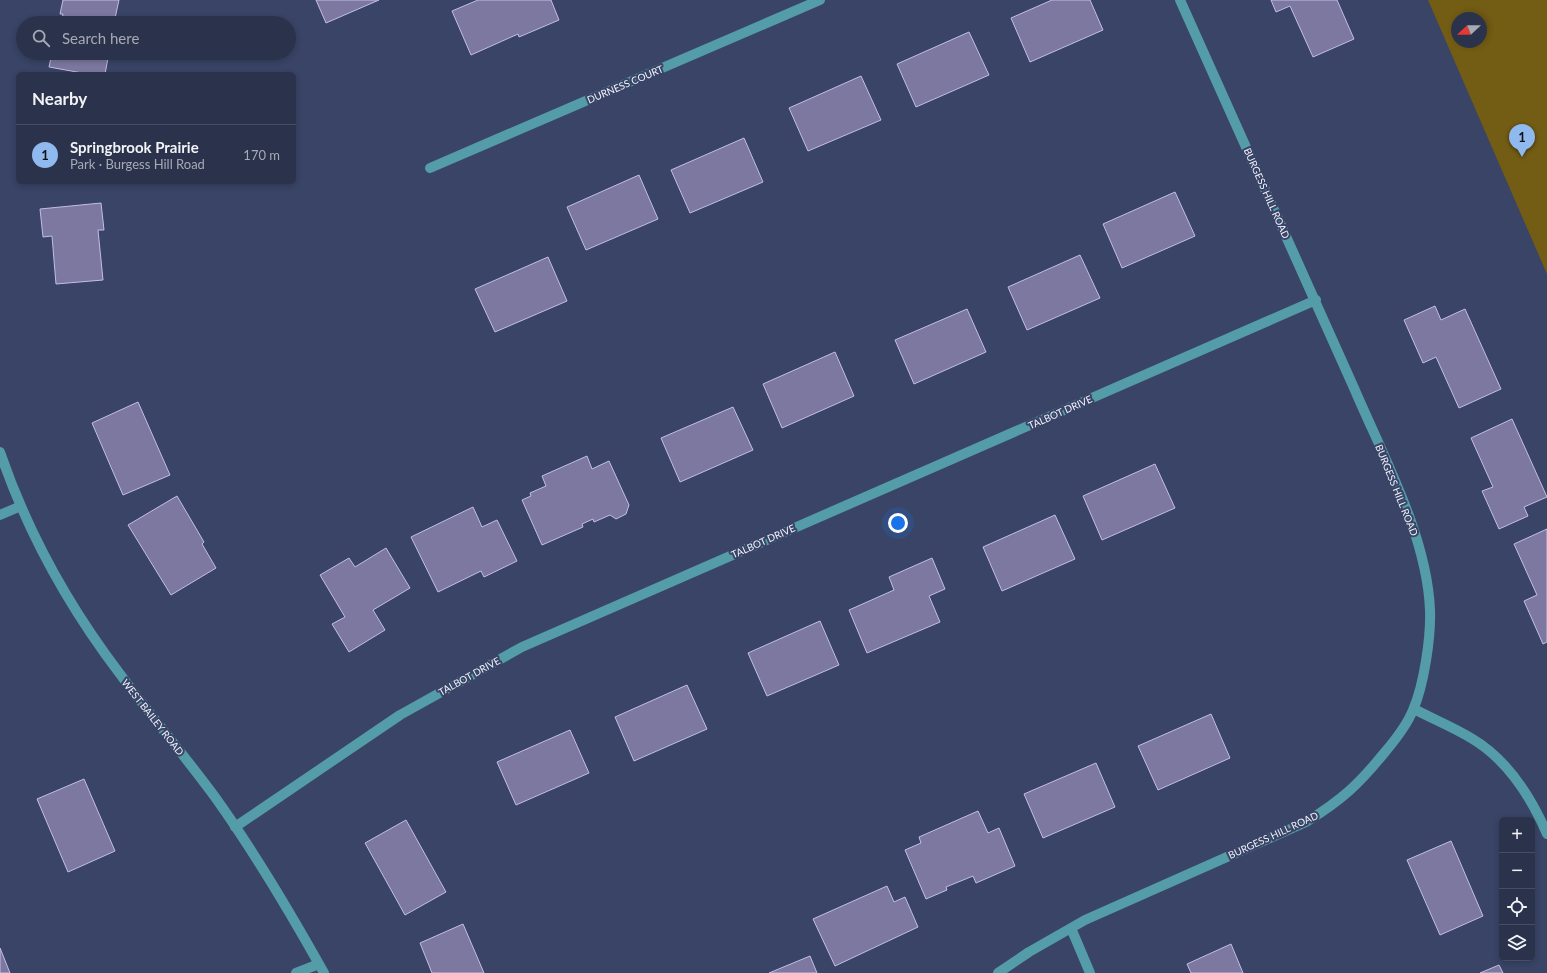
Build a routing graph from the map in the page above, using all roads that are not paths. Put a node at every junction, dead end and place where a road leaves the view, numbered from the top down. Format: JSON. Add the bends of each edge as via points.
{"nodes":[{"id":1,"x":820,"y":0,"type":"edge"},
{"id":2,"x":1180,"y":0,"type":"edge"},
{"id":3,"x":430,"y":168,"type":"dead end"},
{"id":4,"x":1316,"y":300,"type":"junction"},
{"id":5,"x":0,"y":452,"type":"edge"},
{"id":6,"x":21,"y":506,"type":"junction"},
{"id":7,"x":0,"y":515,"type":"edge"},
{"id":8,"x":1414,"y":709,"type":"junction"},
{"id":9,"x":235,"y":827,"type":"junction"},
{"id":10,"x":1547,"y":834,"type":"edge"},
{"id":11,"x":1071,"y":928,"type":"junction"},
{"id":12,"x":319,"y":964,"type":"junction"},
{"id":13,"x":296,"y":973,"type":"edge"},
{"id":14,"x":324,"y":973,"type":"edge"},
{"id":15,"x":998,"y":973,"type":"edge"},
{"id":16,"x":1090,"y":973,"type":"edge"}],
"edges":[{"from":1,"to":3,"type":"street","name":"DURNESS COURT"},
{"from":2,"to":4,"type":"street","name":"BURGESS HILL ROAD"},
{"from":4,"to":8,"type":"street","name":"BURGESS HILL ROAD","via":[[1412,524],[1426,571],[1430,610],[1429,638]]},
{"from":4,"to":9,"type":"street","name":"TALBOT DRIVE","via":[[522,647],[400,715]]},
{"from":5,"to":6,"type":"street","name":"WEST BAILEY ROAD"},
{"from":6,"to":7,"type":"street"},
{"from":6,"to":9,"type":"street","name":"WEST BAILEY ROAD","via":[[55,575],[83,620],[119,674],[215,797]]},
{"from":8,"to":10,"type":"street","via":[[1471,738],[1502,762],[1522,787]]},
{"from":8,"to":11,"type":"street","name":"BURGESS HILL ROAD","via":[[1398,737],[1362,780],[1329,808],[1306,822]]},
{"from":9,"to":12,"type":"street","name":"WEST BAILEY ROAD","via":[[277,890]]},
{"from":11,"to":15,"type":"street","name":"BURGESS HILL ROAD"},
{"from":11,"to":16,"type":"street"},
{"from":12,"to":13,"type":"street"},
{"from":12,"to":14,"type":"street","name":"WEST BAILEY ROAD"}]}
